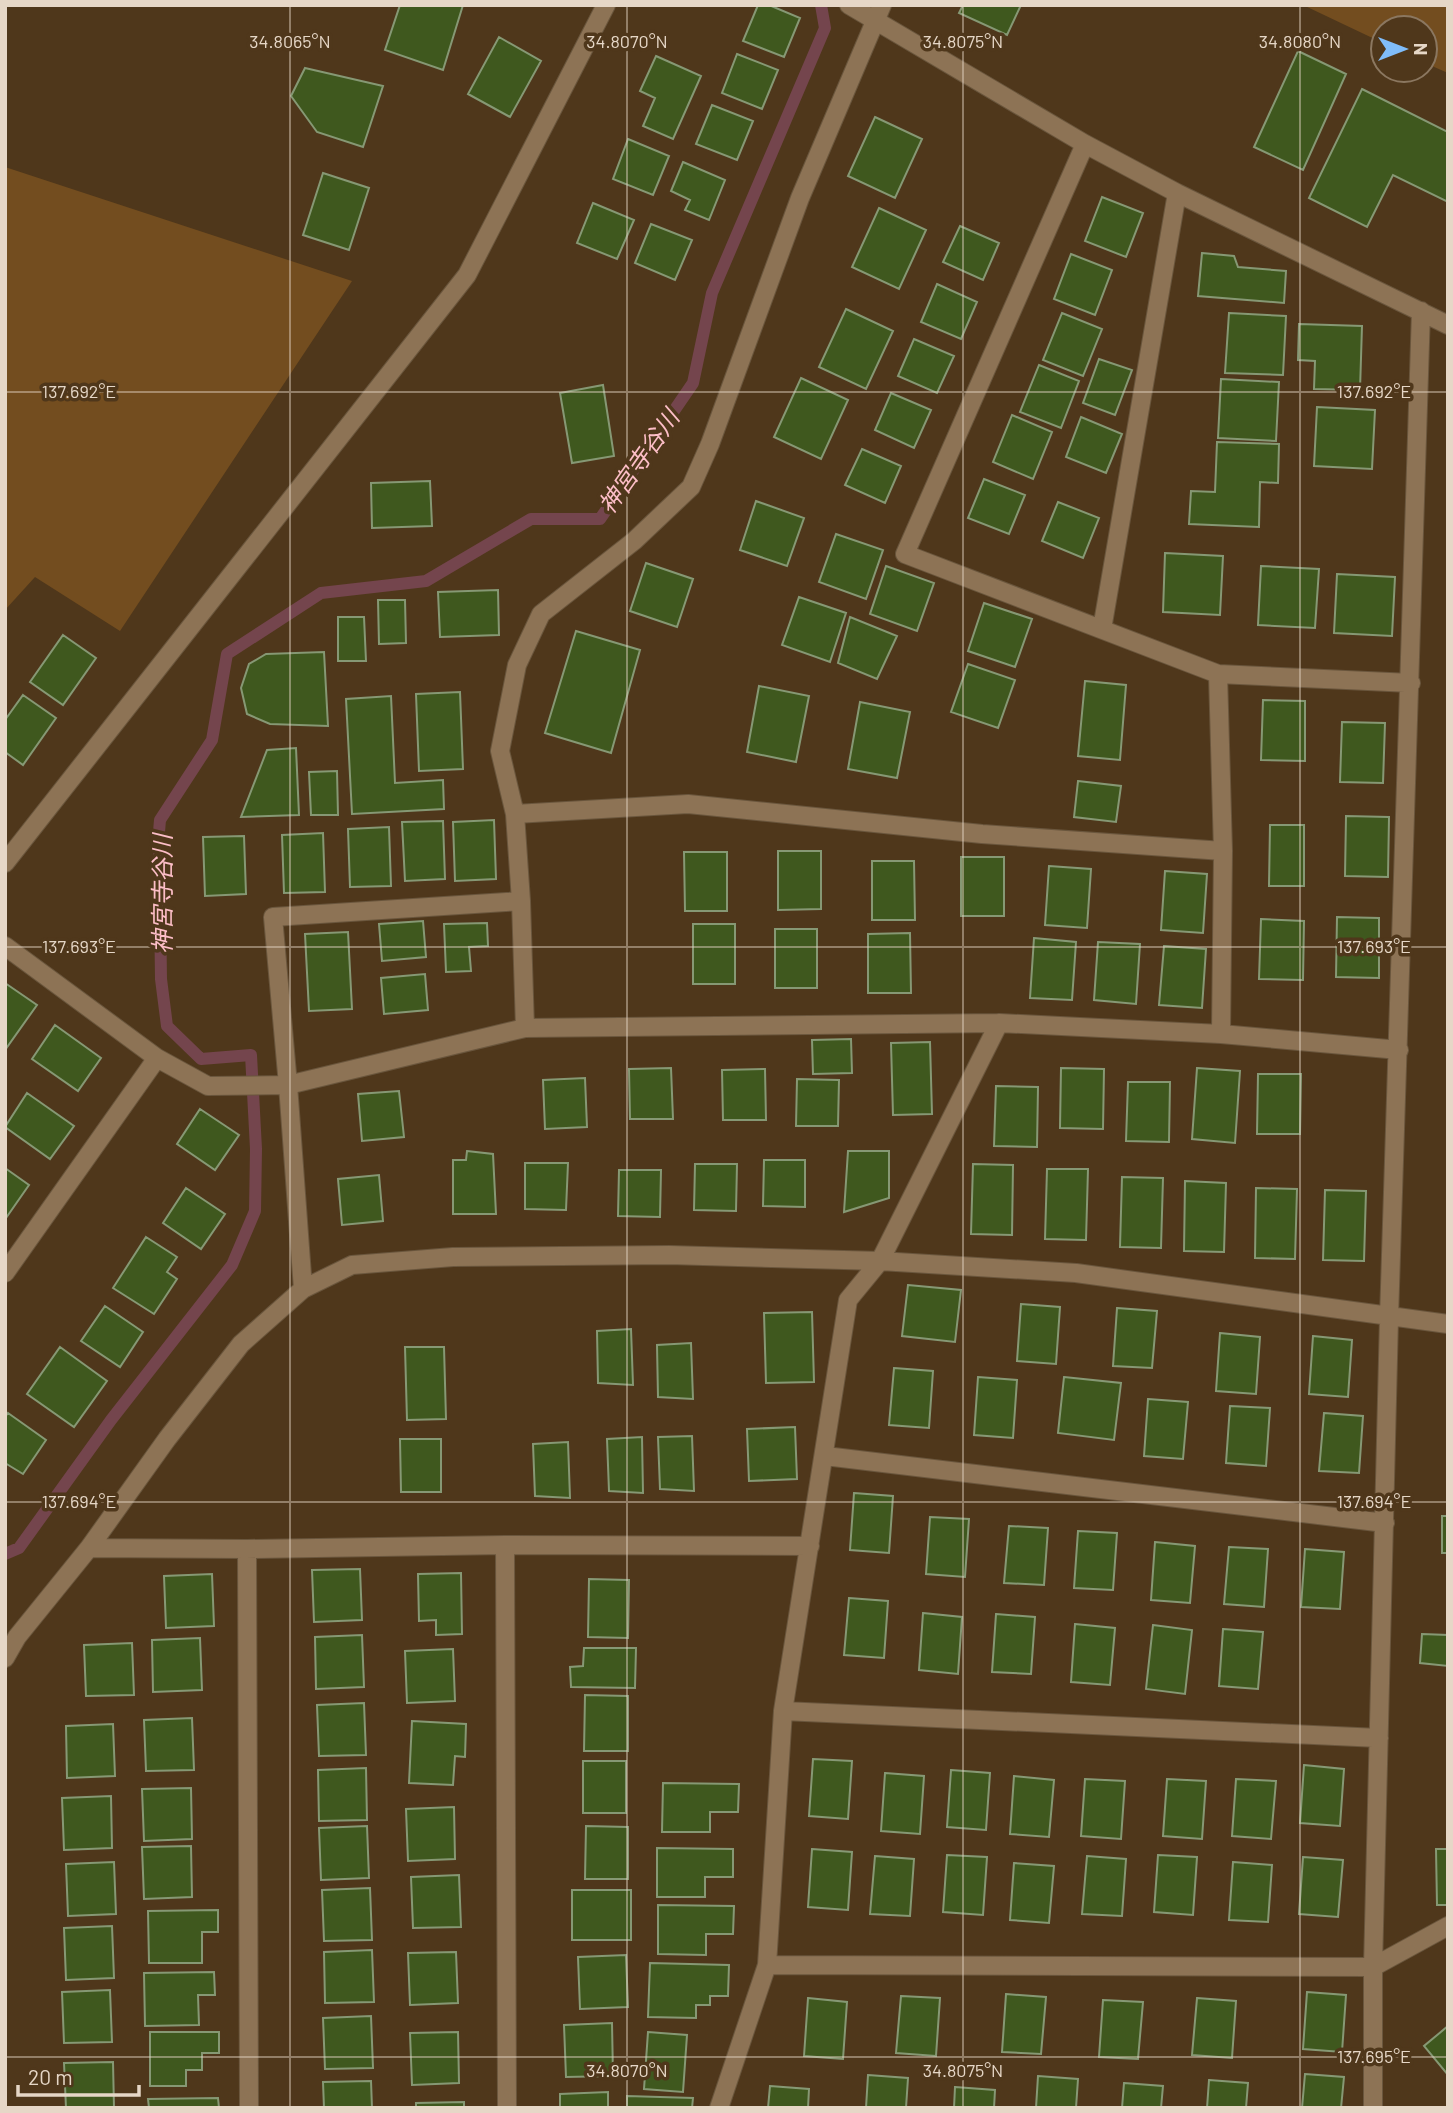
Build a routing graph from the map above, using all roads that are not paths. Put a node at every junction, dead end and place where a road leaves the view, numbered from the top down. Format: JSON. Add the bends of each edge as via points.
{"nodes":[{"id":1,"x":606,"y":5,"type":"edge"},
{"id":2,"x":849,"y":5,"type":"edge"},
{"id":3,"x":879,"y":14,"type":"edge"},
{"id":4,"x":1085,"y":144,"type":"junction"},
{"id":5,"x":1177,"y":193,"type":"junction"},
{"id":6,"x":1421,"y":311,"type":"junction"},
{"id":7,"x":1448,"y":325,"type":"edge"},
{"id":8,"x":1102,"y":629,"type":"junction"},
{"id":9,"x":1218,"y":674,"type":"junction"},
{"id":10,"x":1411,"y":683,"type":"junction"},
{"id":11,"x":514,"y":814,"type":"junction"},
{"id":12,"x":1223,"y":851,"type":"junction"},
{"id":13,"x":5,"y":863,"type":"edge"},
{"id":14,"x":521,"y":901,"type":"junction"},
{"id":15,"x":5,"y":946,"type":"edge"},
{"id":16,"x":999,"y":1023,"type":"junction"},
{"id":17,"x":525,"y":1028,"type":"junction"},
{"id":18,"x":1221,"y":1034,"type":"junction"},
{"id":19,"x":1399,"y":1050,"type":"junction"},
{"id":20,"x":157,"y":1058,"type":"junction"},
{"id":21,"x":284,"y":1085,"type":"junction"},
{"id":22,"x":880,"y":1261,"type":"junction"},
{"id":23,"x":5,"y":1273,"type":"edge"},
{"id":24,"x":303,"y":1289,"type":"junction"},
{"id":25,"x":1389,"y":1318,"type":"junction"},
{"id":26,"x":1448,"y":1324,"type":"edge"},
{"id":27,"x":825,"y":1456,"type":"junction"},
{"id":28,"x":1385,"y":1523,"type":"junction"},
{"id":29,"x":505,"y":1545,"type":"junction"},
{"id":30,"x":810,"y":1546,"type":"junction"},
{"id":31,"x":89,"y":1548,"type":"junction"},
{"id":32,"x":247,"y":1549,"type":"junction"},
{"id":33,"x":5,"y":1658,"type":"edge"},
{"id":34,"x":783,"y":1711,"type":"junction"},
{"id":35,"x":1379,"y":1738,"type":"junction"},
{"id":36,"x":1448,"y":1926,"type":"edge"},
{"id":37,"x":767,"y":1965,"type":"junction"},
{"id":38,"x":1373,"y":1967,"type":"junction"},
{"id":39,"x":248,"y":2108,"type":"edge"},
{"id":40,"x":507,"y":2108,"type":"edge"},
{"id":41,"x":719,"y":2108,"type":"edge"},
{"id":42,"x":1373,"y":2108,"type":"edge"}],
"edges":[{"from":1,"to":13,"type":"street","via":[[467,275]]},
{"from":2,"to":3,"type":"street"},
{"from":3,"to":4,"type":"street"},
{"from":3,"to":11,"type":"street","via":[[800,198],[691,486],[634,541],[541,614],[517,665],[500,751]]},
{"from":4,"to":5,"type":"street"},
{"from":4,"to":8,"type":"street","via":[[905,554]]},
{"from":5,"to":6,"type":"street"},
{"from":5,"to":8,"type":"street"},
{"from":6,"to":7,"type":"street"},
{"from":6,"to":10,"type":"street"},
{"from":8,"to":9,"type":"street"},
{"from":9,"to":10,"type":"street"},
{"from":9,"to":12,"type":"street"},
{"from":10,"to":19,"type":"street"},
{"from":11,"to":12,"type":"street","via":[[688,804],[982,834]]},
{"from":11,"to":14,"type":"street"},
{"from":12,"to":18,"type":"street"},
{"from":14,"to":17,"type":"street"},
{"from":14,"to":21,"type":"street","via":[[273,917]]},
{"from":15,"to":20,"type":"street"},
{"from":16,"to":17,"type":"street"},
{"from":16,"to":18,"type":"street"},
{"from":16,"to":22,"type":"street"},
{"from":17,"to":21,"type":"street"},
{"from":18,"to":19,"type":"street"},
{"from":19,"to":25,"type":"street"},
{"from":20,"to":21,"type":"street","via":[[208,1087]]},
{"from":20,"to":23,"type":"street"},
{"from":21,"to":24,"type":"street"},
{"from":22,"to":24,"type":"street","via":[[669,1255],[453,1257],[352,1265]]},
{"from":22,"to":25,"type":"street","via":[[1076,1273]]},
{"from":22,"to":27,"type":"street","via":[[848,1300]]},
{"from":24,"to":31,"type":"street","via":[[241,1344]]},
{"from":25,"to":26,"type":"street"},
{"from":25,"to":28,"type":"street"},
{"from":27,"to":28,"type":"street"},
{"from":27,"to":30,"type":"street"},
{"from":28,"to":35,"type":"street"},
{"from":29,"to":30,"type":"street"},
{"from":29,"to":32,"type":"street"},
{"from":29,"to":40,"type":"street"},
{"from":30,"to":34,"type":"street"},
{"from":31,"to":32,"type":"street"},
{"from":31,"to":33,"type":"street"},
{"from":32,"to":39,"type":"street"},
{"from":34,"to":35,"type":"street"},
{"from":34,"to":37,"type":"street"},
{"from":35,"to":38,"type":"street"},
{"from":36,"to":38,"type":"street"},
{"from":37,"to":38,"type":"street"},
{"from":37,"to":41,"type":"street"},
{"from":38,"to":42,"type":"street"}]}
